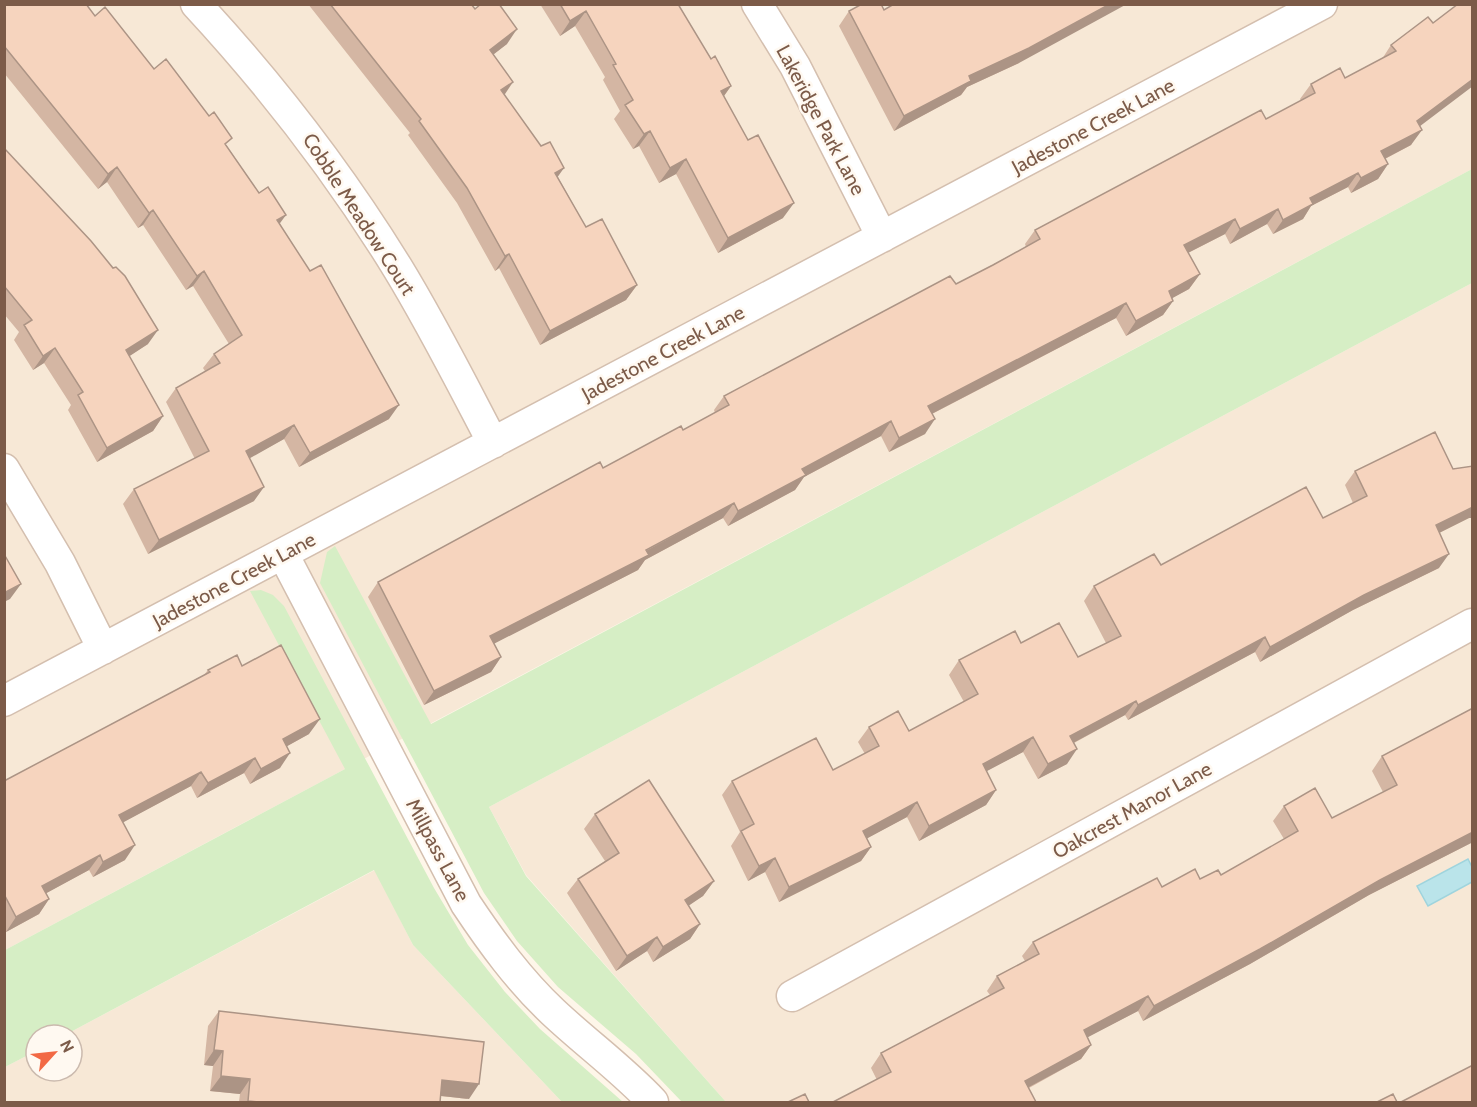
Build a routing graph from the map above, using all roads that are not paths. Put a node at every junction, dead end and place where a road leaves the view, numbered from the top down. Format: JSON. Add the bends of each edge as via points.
{"nodes":[{"id":1,"x":196,"y":4,"type":"edge"},
{"id":2,"x":757,"y":4,"type":"edge"},
{"id":3,"x":1322,"y":4,"type":"edge"},
{"id":4,"x":882,"y":237,"type":"junction"},
{"id":5,"x":494,"y":443,"type":"junction"},
{"id":6,"x":4,"y":469,"type":"edge"},
{"id":7,"x":284,"y":554,"type":"junction"},
{"id":8,"x":1473,"y":624,"type":"edge"},
{"id":9,"x":104,"y":649,"type":"junction"},
{"id":10,"x":4,"y":701,"type":"edge"},
{"id":11,"x":792,"y":996,"type":"dead end"},
{"id":12,"x":653,"y":1102,"type":"edge"}],
"edges":[{"from":1,"to":5,"type":"street","name":"Cobble Meadow Court","via":[[314,143],[398,268]]},
{"from":2,"to":4,"type":"street","name":"Lakeridge Park Lane","via":[[795,66]]},
{"from":3,"to":4,"type":"street","name":"Jadestone Creek Lane"},
{"from":4,"to":5,"type":"street","name":"Jadestone Creek Lane"},
{"from":5,"to":7,"type":"street","name":"Jadestone Creek Lane"},
{"from":6,"to":9,"type":"street","via":[[60,562]]},
{"from":7,"to":9,"type":"street","name":"Jadestone Creek Lane"},
{"from":7,"to":12,"type":"street","name":"Millpass Lane","via":[[466,904],[501,956],[553,1012]]},
{"from":8,"to":11,"type":"street","name":"Oakcrest Manor Lane"},
{"from":9,"to":10,"type":"street","name":"Jadestone Creek Lane"}]}
